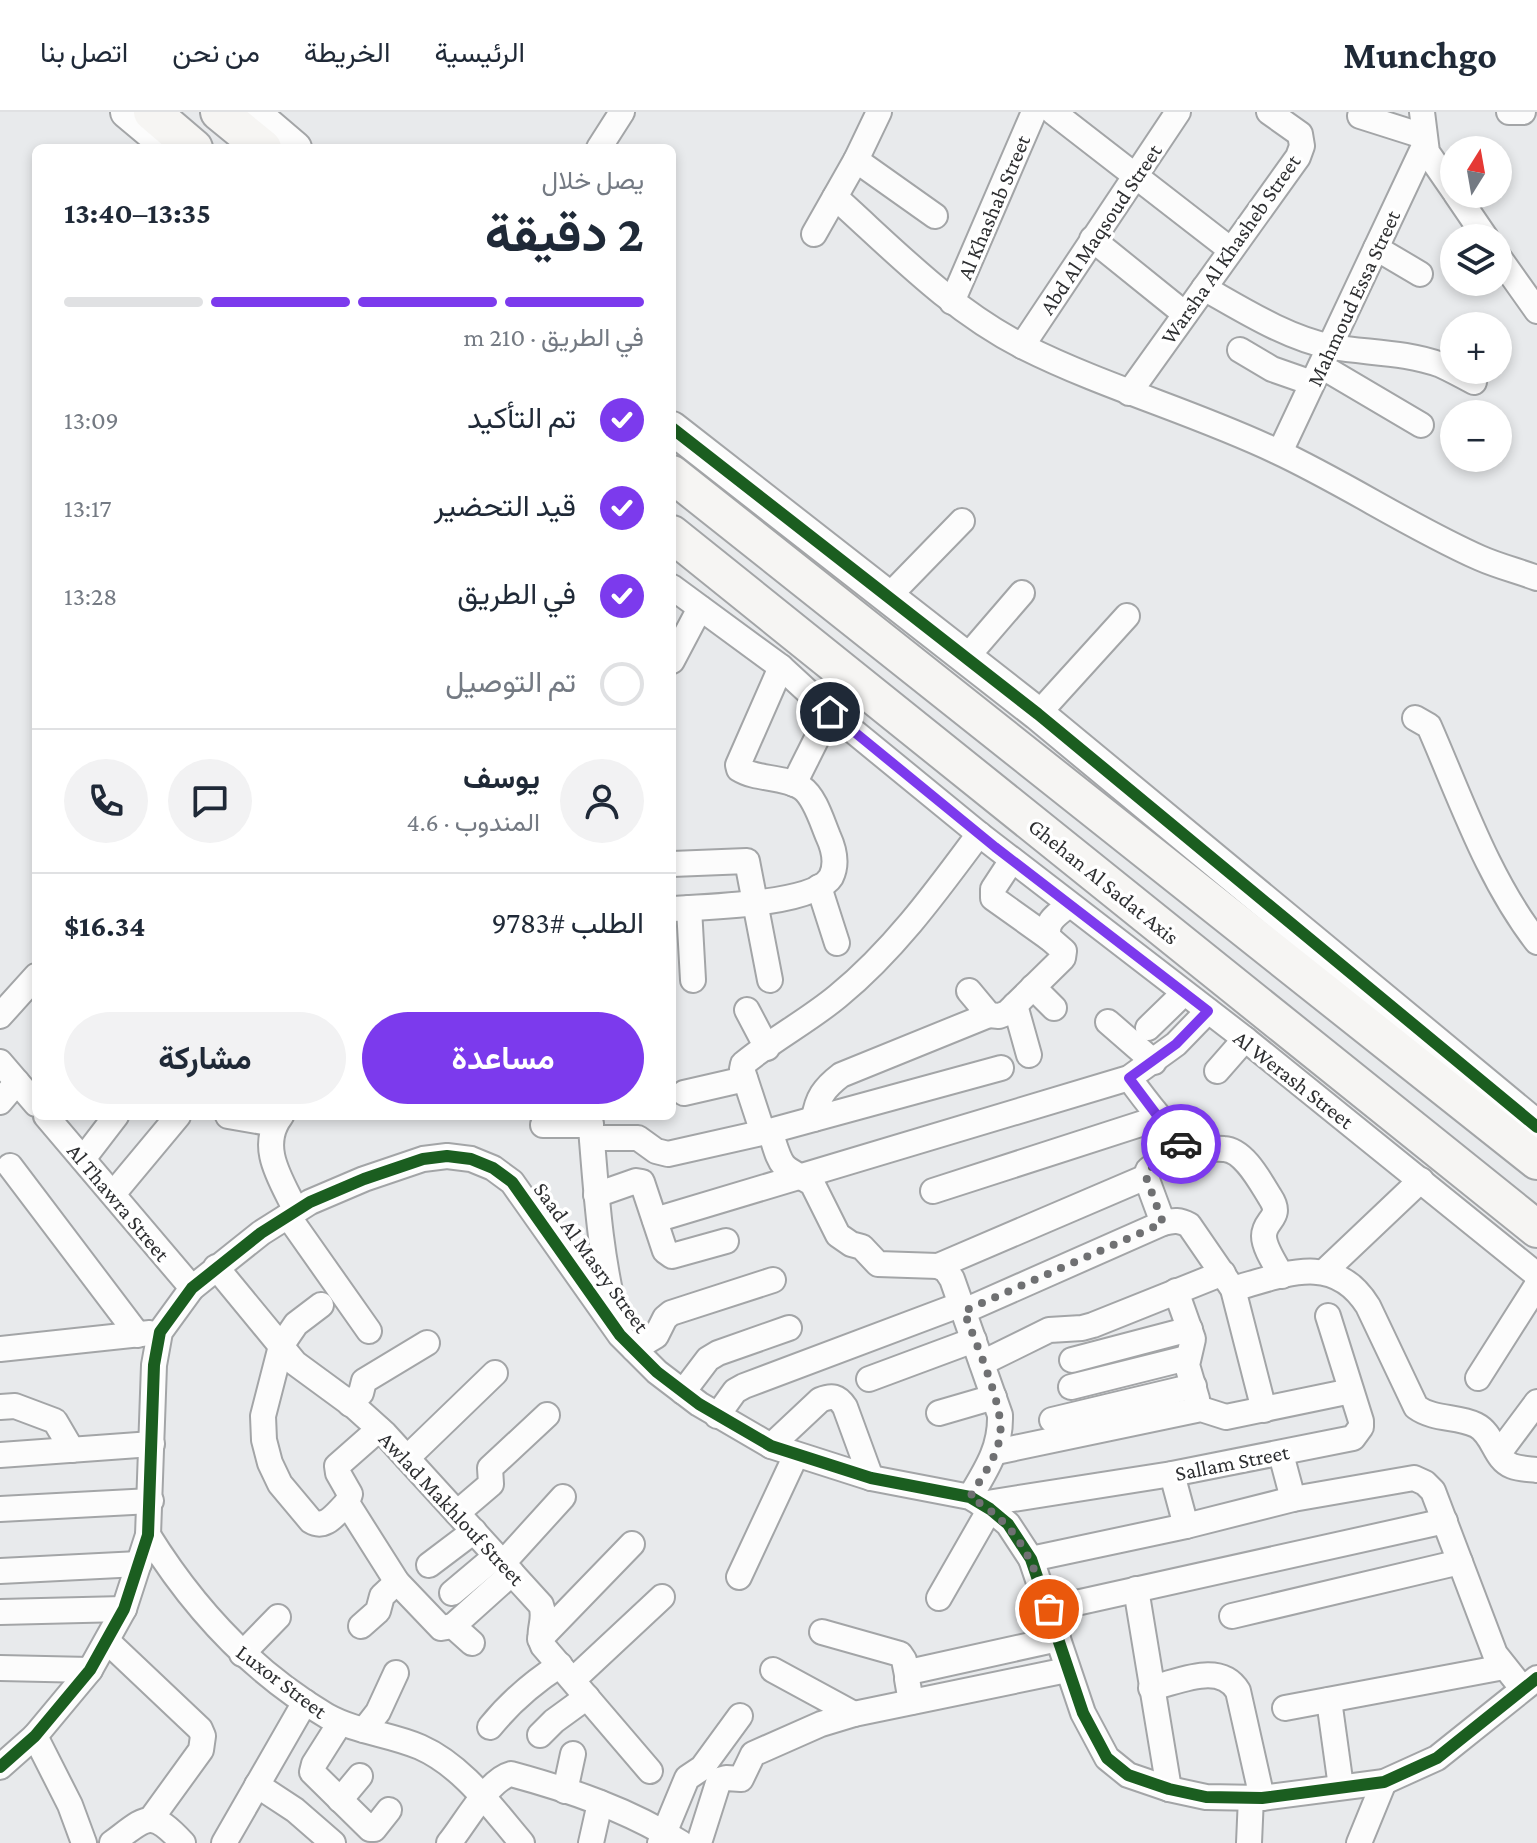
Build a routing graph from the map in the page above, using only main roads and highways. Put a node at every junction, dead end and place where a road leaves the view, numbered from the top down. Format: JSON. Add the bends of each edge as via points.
{"nodes":[{"id":1,"x":152,"y":112,"type":"edge"},
{"id":2,"x":219,"y":112,"type":"edge"},
{"id":3,"x":189,"y":144,"type":"edge"},
{"id":4,"x":258,"y":144,"type":"edge"},
{"id":5,"x":676,"y":477,"type":"edge"},
{"id":6,"x":676,"y":537,"type":"edge"},
{"id":7,"x":1537,"y":1161,"type":"edge"},
{"id":8,"x":1537,"y":1229,"type":"edge"}],
"edges":[{"from":1,"to":3,"type":"main road"},
{"from":2,"to":4,"type":"main road"},
{"from":5,"to":7,"type":"main road"},
{"from":6,"to":8,"type":"main road","name":"Ghehan Al Sadat Axis"}]}
